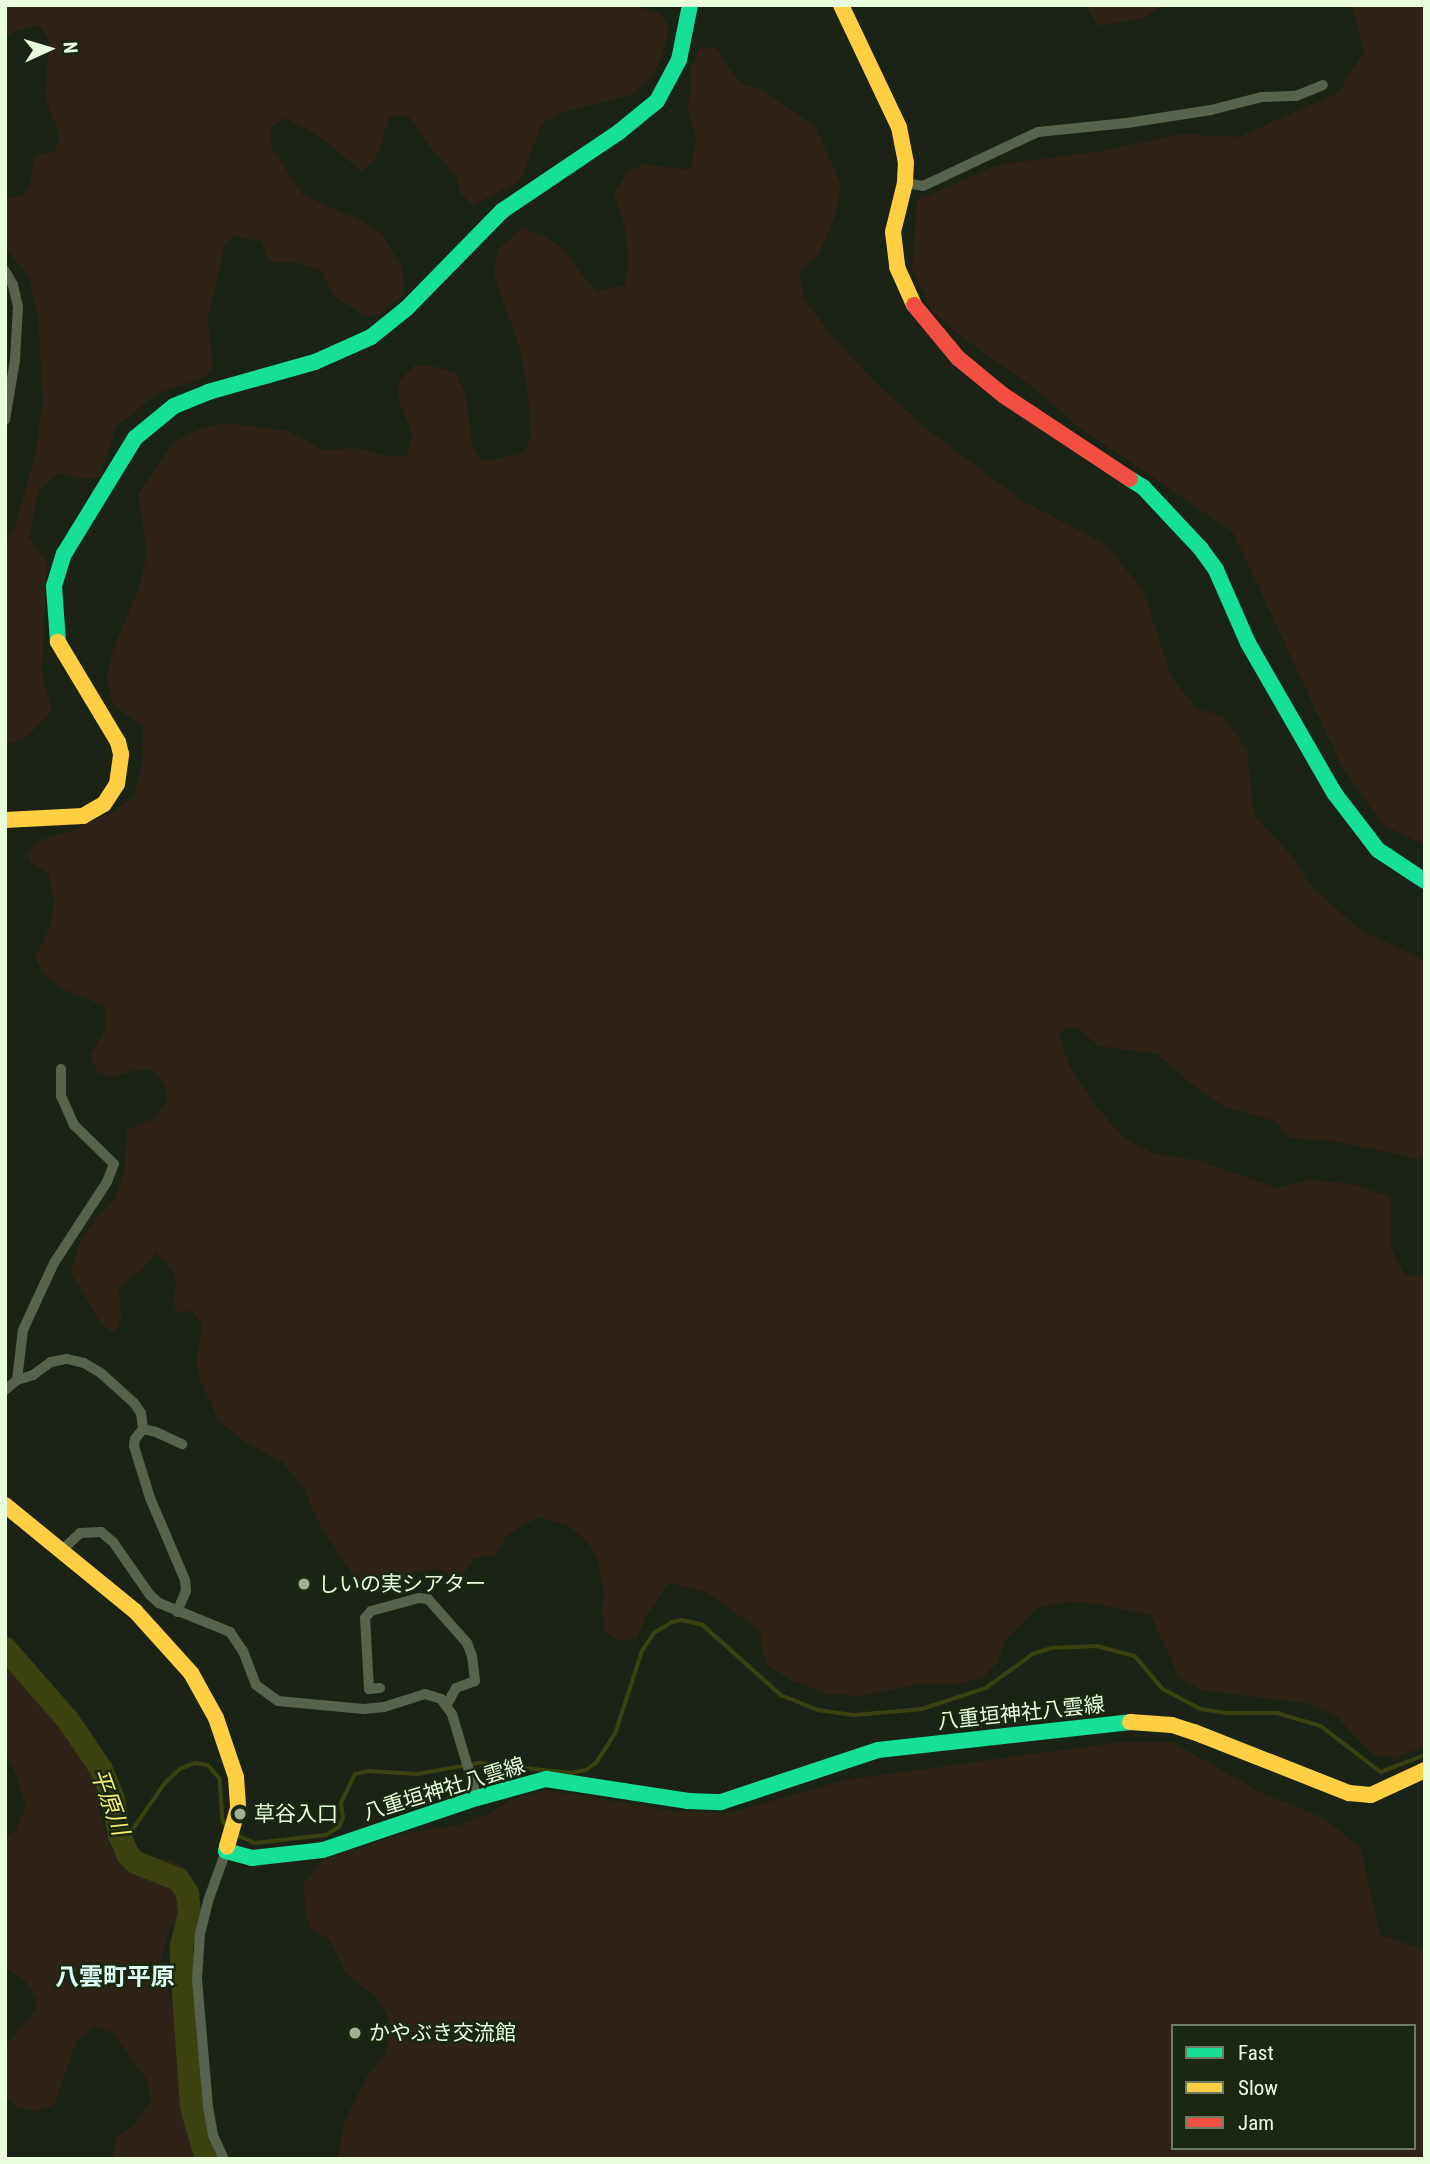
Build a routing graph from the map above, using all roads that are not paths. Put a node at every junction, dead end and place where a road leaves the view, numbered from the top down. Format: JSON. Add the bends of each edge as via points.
{"nodes":[{"id":1,"x":690,"y":5,"type":"edge"},
{"id":2,"x":841,"y":5,"type":"edge"},
{"id":3,"x":1323,"y":85,"type":"dead end"},
{"id":4,"x":905,"y":183,"type":"junction"},
{"id":5,"x":5,"y":271,"type":"edge"},
{"id":6,"x":5,"y":420,"type":"edge"},
{"id":7,"x":5,"y":820,"type":"edge"},
{"id":8,"x":1425,"y":881,"type":"edge"},
{"id":9,"x":61,"y":1069,"type":"dead end"},
{"id":10,"x":17,"y":1380,"type":"junction"},
{"id":11,"x":5,"y":1390,"type":"edge"},
{"id":12,"x":144,"y":1429,"type":"junction"},
{"id":13,"x":182,"y":1444,"type":"dead end"},
{"id":14,"x":5,"y":1505,"type":"edge"},
{"id":15,"x":62,"y":1550,"type":"junction"},
{"id":16,"x":177,"y":1612,"type":"junction"},
{"id":17,"x":380,"y":1688,"type":"dead end"},
{"id":18,"x":447,"y":1704,"type":"junction"},
{"id":19,"x":1425,"y":1770,"type":"edge"},
{"id":20,"x":477,"y":1798,"type":"junction"},
{"id":21,"x":230,"y":1839,"type":"junction"},
{"id":22,"x":224,"y":2159,"type":"edge"}],
"edges":[{"from":1,"to":7,"type":"street","via":[[679,60],[657,101],[502,211],[406,309],[371,338],[315,362],[174,406],[135,438],[64,554],[53,604],[58,646],[118,742],[117,784],[104,804],[83,816]]},
{"from":2,"to":4,"type":"street","via":[[898,127]]},
{"from":3,"to":4,"type":"street","via":[[1296,96],[1038,132],[923,186]]},
{"from":4,"to":8,"type":"street","via":[[893,232],[897,267],[924,320],[958,358],[1003,395],[1143,488],[1201,550],[1216,570],[1248,643],[1335,794],[1378,850]]},
{"from":5,"to":6,"type":"street","via":[[18,306]]},
{"from":9,"to":10,"type":"street","via":[[61,1096],[74,1125],[114,1164],[54,1264],[23,1331]]},
{"from":10,"to":11,"type":"street"},
{"from":10,"to":12,"type":"street","via":[[51,1362],[84,1363],[134,1403]]},
{"from":12,"to":13,"type":"street"},
{"from":12,"to":16,"type":"street","via":[[135,1438],[135,1454],[185,1580],[186,1591]]},
{"from":14,"to":15,"type":"street"},
{"from":15,"to":16,"type":"street","via":[[80,1533],[101,1532],[150,1595]]},
{"from":15,"to":21,"type":"street","via":[[155,1630],[205,1695],[236,1777],[238,1808]]},
{"from":16,"to":18,"type":"street","via":[[230,1632],[256,1685],[278,1701],[364,1709],[425,1694]]},
{"from":17,"to":18,"type":"street","via":[[369,1689],[365,1618],[371,1611],[428,1599],[467,1643],[472,1656],[475,1681],[456,1688]]},
{"from":18,"to":20,"type":"street"},
{"from":19,"to":20,"type":"street","name":"八重垣神社八雲線","via":[[1371,1795],[1349,1793],[1172,1725],[1138,1721],[878,1750],[721,1802],[546,1779]]},
{"from":20,"to":21,"type":"street","name":"八重垣神社八雲線","via":[[300,1855],[252,1858]]},
{"from":21,"to":22,"type":"street","via":[[208,1900],[197,1978],[208,2107]]}]}
